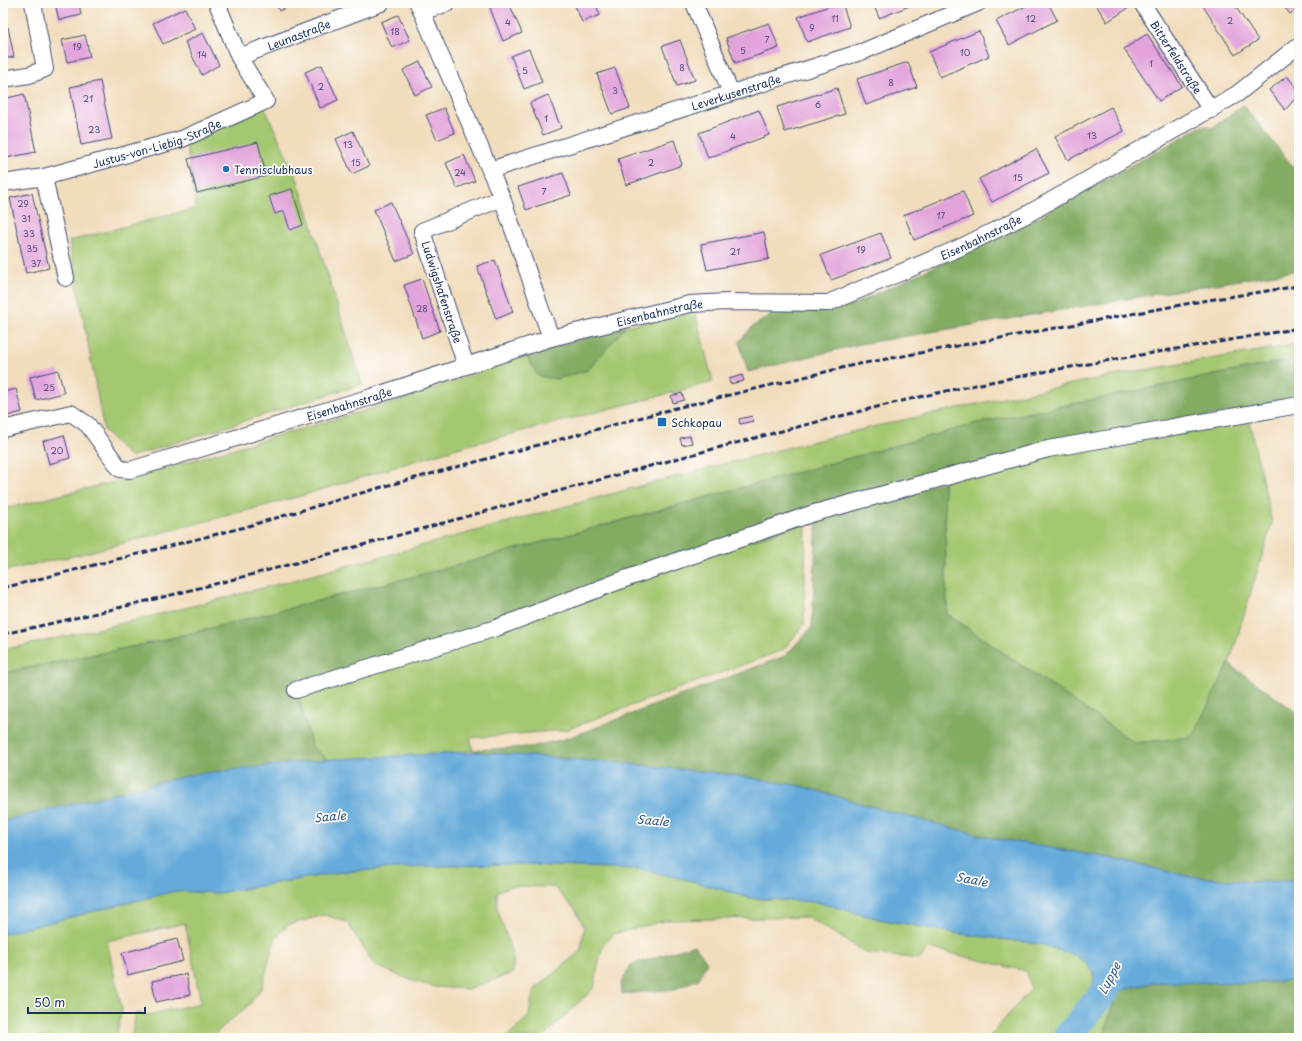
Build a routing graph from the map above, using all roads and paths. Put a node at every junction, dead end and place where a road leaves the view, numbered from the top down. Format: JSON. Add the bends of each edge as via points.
{"nodes":[{"id":1,"x":33,"y":3,"type":"edge"},
{"id":2,"x":217,"y":3,"type":"edge"},
{"id":3,"x":381,"y":3,"type":"edge"},
{"id":4,"x":448,"y":3,"type":"edge"},
{"id":5,"x":694,"y":3,"type":"edge"},
{"id":6,"x":978,"y":3,"type":"edge"},
{"id":7,"x":1142,"y":3,"type":"edge"},
{"id":8,"x":420,"y":8,"type":"edge"},
{"id":9,"x":1299,"y":45,"type":"edge"},
{"id":10,"x":239,"y":58,"type":"junction"},
{"id":11,"x":3,"y":78,"type":"edge"},
{"id":12,"x":731,"y":93,"type":"junction"},
{"id":13,"x":1211,"y":110,"type":"junction"},
{"id":14,"x":490,"y":170,"type":"junction"},
{"id":15,"x":44,"y":177,"type":"junction"},
{"id":16,"x":3,"y":183,"type":"edge"},
{"id":17,"x":502,"y":198,"type":"junction"},
{"id":18,"x":66,"y":278,"type":"dead end"},
{"id":19,"x":551,"y":338,"type":"junction"},
{"id":20,"x":466,"y":366,"type":"junction"},
{"id":21,"x":1299,"y":405,"type":"edge"},
{"id":22,"x":3,"y":429,"type":"edge"},
{"id":23,"x":296,"y":690,"type":"dead end"}],
"edges":[{"from":1,"to":11,"type":"street","via":[[45,69],[29,75]]},
{"from":2,"to":10,"type":"street"},
{"from":3,"to":10,"type":"street","name":"Leunastraße"},
{"from":4,"to":8,"type":"street"},
{"from":5,"to":12,"type":"street"},
{"from":6,"to":12,"type":"street","name":"Leverkusenstraße","via":[[864,52]]},
{"from":7,"to":13,"type":"street","name":"Bitterfeldstraße"},
{"from":8,"to":14,"type":"street"},
{"from":9,"to":13,"type":"street","name":"Eisenbahnstraße","via":[[1237,94]]},
{"from":10,"to":15,"type":"street","name":"Justus-von-Liebig-Straße","via":[[266,101],[182,139]]},
{"from":12,"to":14,"type":"street","name":"Leverkusenstraße"},
{"from":13,"to":19,"type":"street","name":"Eisenbahnstraße","via":[[1026,215],[959,248],[828,303],[690,304]]},
{"from":14,"to":17,"type":"street"},
{"from":15,"to":16,"type":"street","name":"Justus-von-Liebig-Straße"},
{"from":15,"to":18,"type":"street"},
{"from":17,"to":19,"type":"street"},
{"from":17,"to":20,"type":"street","name":"Ludwigshafenstraße","via":[[422,231]]},
{"from":19,"to":20,"type":"street","name":"Eisenbahnstraße"},
{"from":20,"to":22,"type":"street","name":"Eisenbahnstraße","via":[[130,470],[120,469],[88,425],[71,413]]},
{"from":21,"to":23,"type":"street","via":[[1048,449],[811,514],[622,580],[496,628]]}]}
